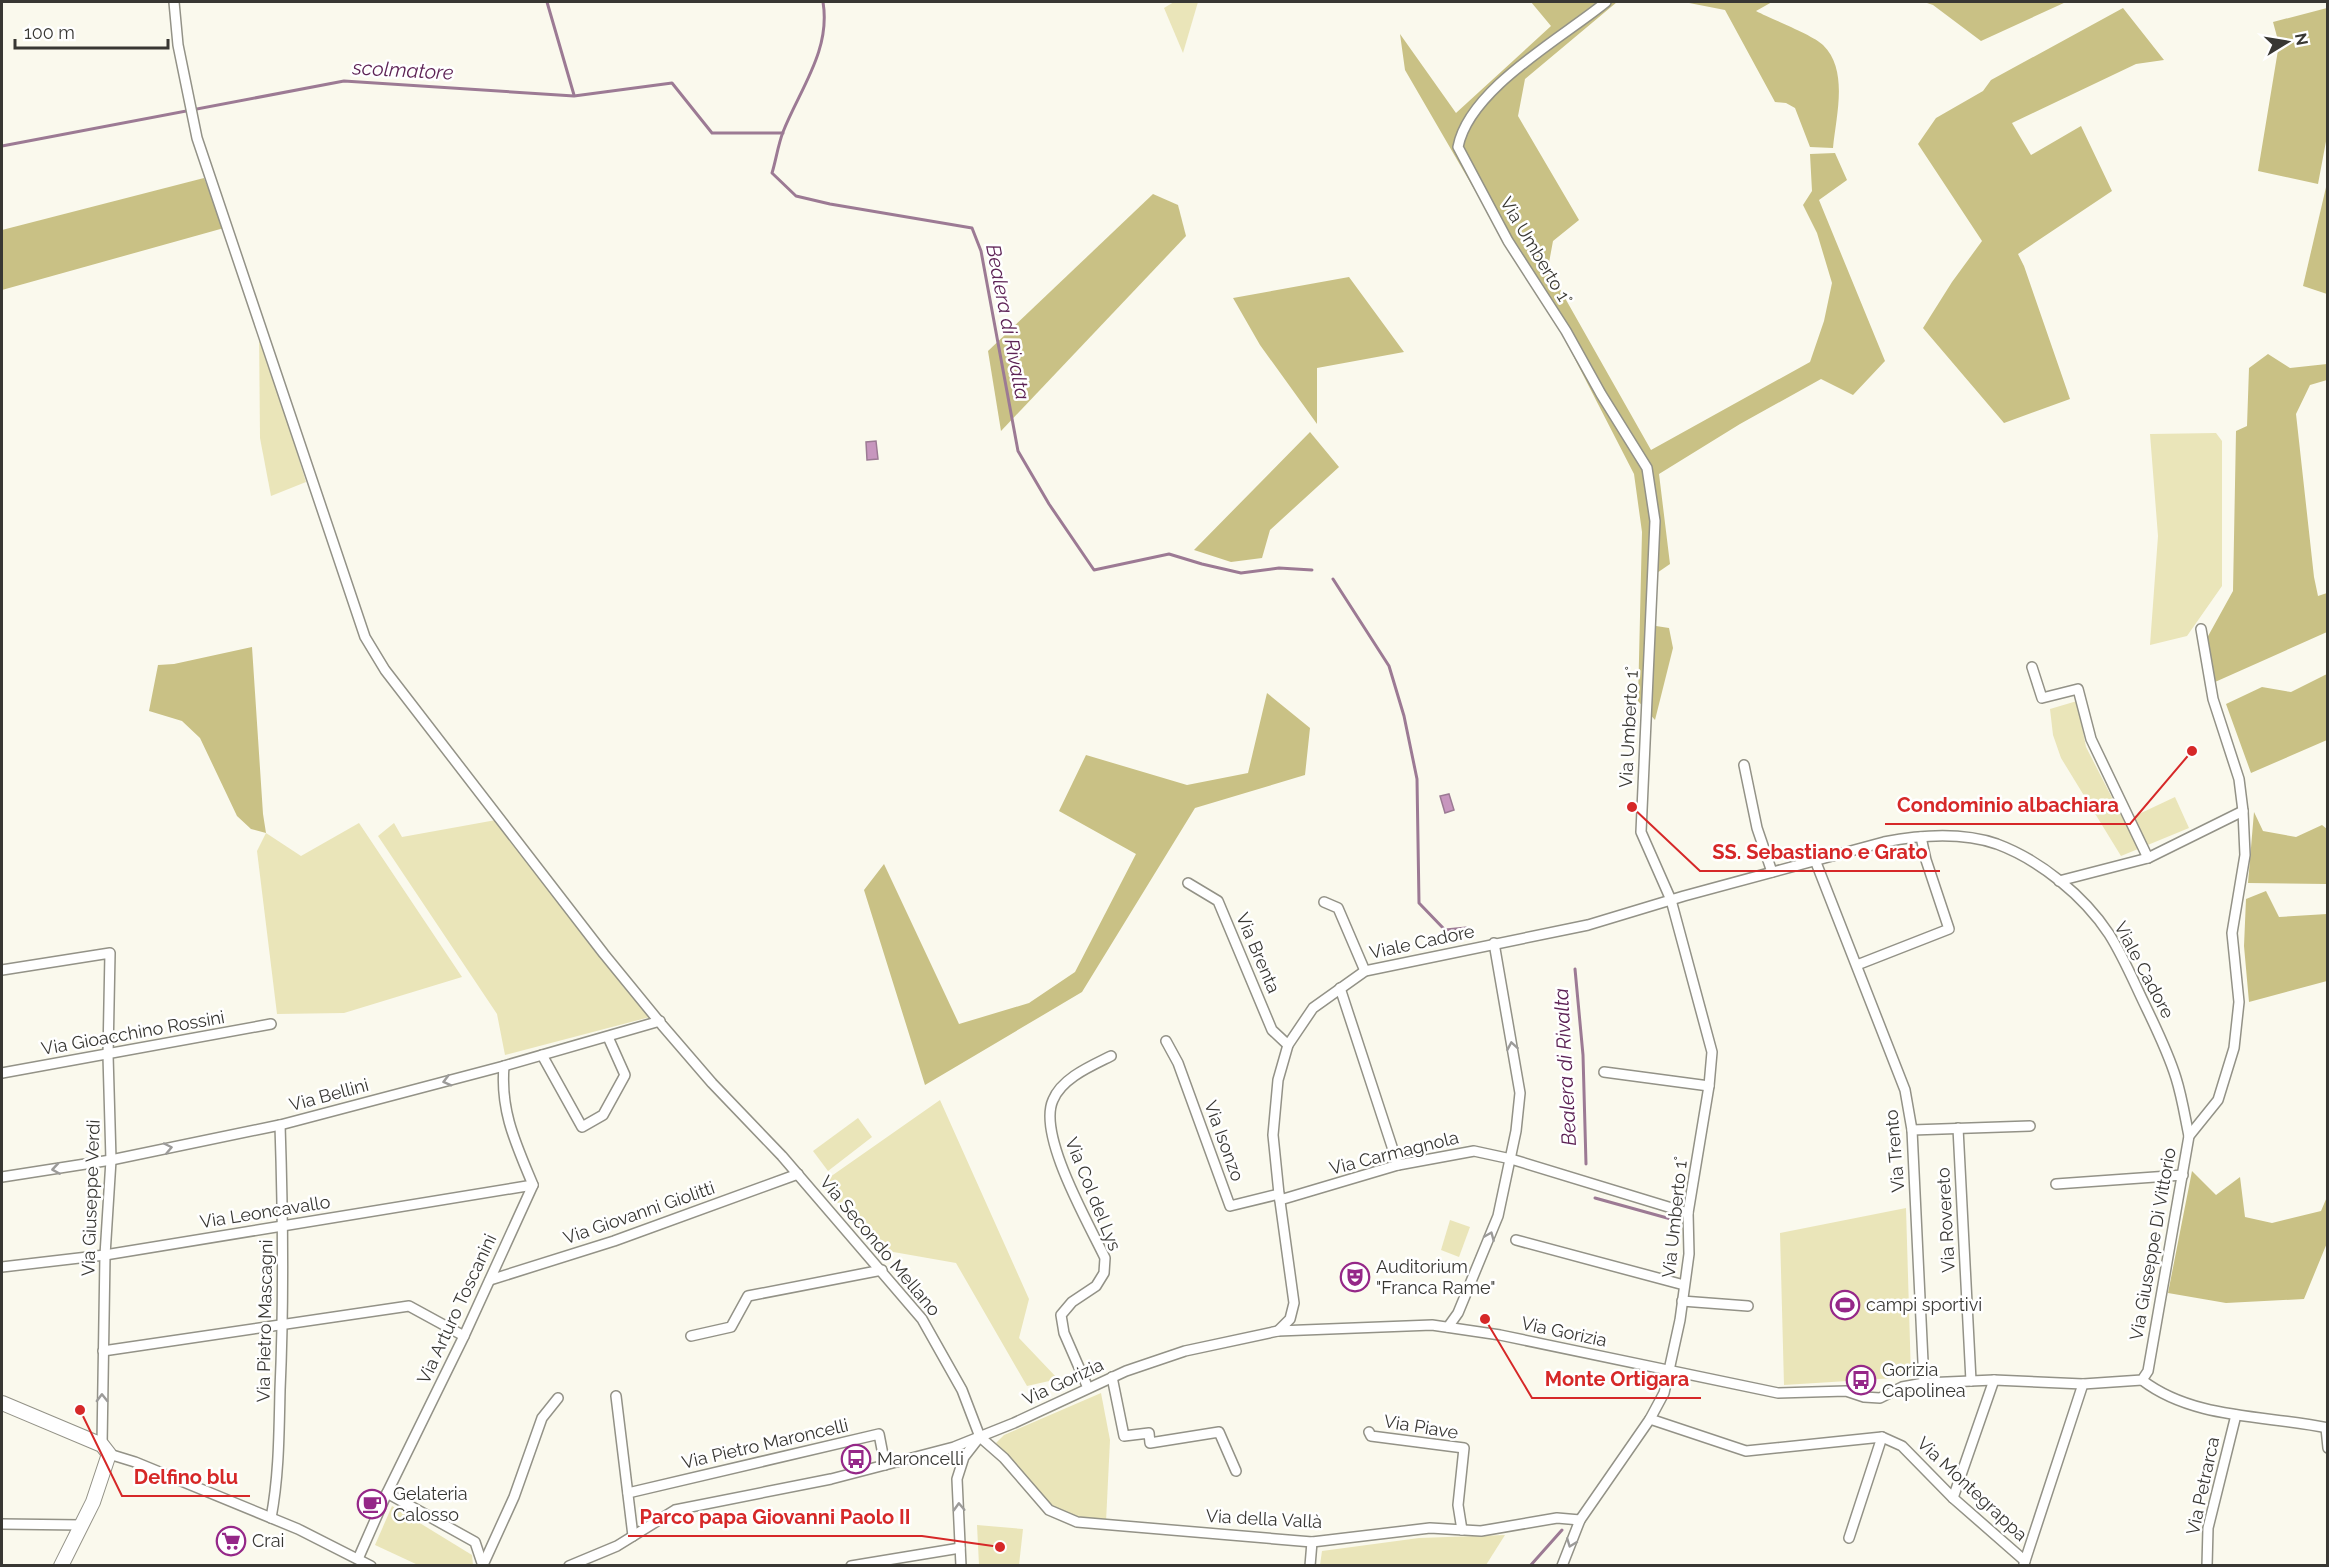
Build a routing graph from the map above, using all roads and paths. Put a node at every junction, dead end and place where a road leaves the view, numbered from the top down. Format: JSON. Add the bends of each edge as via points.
{"nodes":[{"id":1,"x":174,"y":2,"type":"edge"},
{"id":2,"x":1606,"y":2,"type":"edge"},
{"id":3,"x":2201,"y":629,"type":"dead end"},
{"id":4,"x":2032,"y":667,"type":"dead end"},
{"id":5,"x":1744,"y":765,"type":"dead end"},
{"id":6,"x":2243,"y":811,"type":"junction"},
{"id":7,"x":1921,"y":837,"type":"junction"},
{"id":8,"x":2148,"y":858,"type":"junction"},
{"id":9,"x":1815,"y":860,"type":"junction"},
{"id":10,"x":1772,"y":872,"type":"junction"},
{"id":11,"x":2059,"y":881,"type":"junction"},
{"id":12,"x":1188,"y":883,"type":"dead end"},
{"id":13,"x":1671,"y":900,"type":"junction"},
{"id":14,"x":1324,"y":902,"type":"dead end"},
{"id":15,"x":1494,"y":943,"type":"junction"},
{"id":16,"x":1857,"y":965,"type":"junction"},
{"id":17,"x":2,"y":970,"type":"edge"},
{"id":18,"x":1365,"y":971,"type":"junction"},
{"id":19,"x":1340,"y":988,"type":"junction"},
{"id":20,"x":660,"y":1021,"type":"junction"},
{"id":21,"x":271,"y":1024,"type":"dead end"},
{"id":22,"x":608,"y":1037,"type":"junction"},
{"id":23,"x":1166,"y":1041,"type":"dead end"},
{"id":24,"x":1288,"y":1045,"type":"junction"},
{"id":25,"x":108,"y":1054,"type":"junction"},
{"id":26,"x":542,"y":1055,"type":"junction"},
{"id":27,"x":1111,"y":1056,"type":"dead end"},
{"id":28,"x":504,"y":1066,"type":"junction"},
{"id":29,"x":1604,"y":1072,"type":"dead end"},
{"id":30,"x":2,"y":1073,"type":"edge"},
{"id":31,"x":1709,"y":1086,"type":"junction"},
{"id":32,"x":280,"y":1125,"type":"junction"},
{"id":33,"x":2030,"y":1126,"type":"dead end"},
{"id":34,"x":1958,"y":1128,"type":"junction"},
{"id":35,"x":1912,"y":1130,"type":"junction"},
{"id":36,"x":2189,"y":1136,"type":"junction"},
{"id":37,"x":1511,"y":1159,"type":"junction"},
{"id":38,"x":111,"y":1160,"type":"junction"},
{"id":39,"x":1398,"y":1165,"type":"junction"},
{"id":40,"x":798,"y":1174,"type":"junction"},
{"id":41,"x":2182,"y":1175,"type":"junction"},
{"id":42,"x":2,"y":1177,"type":"edge"},
{"id":43,"x":2056,"y":1184,"type":"dead end"},
{"id":44,"x":533,"y":1185,"type":"junction"},
{"id":45,"x":1279,"y":1197,"type":"junction"},
{"id":46,"x":1688,"y":1213,"type":"junction"},
{"id":47,"x":284,"y":1226,"type":"junction"},
{"id":48,"x":1516,"y":1240,"type":"dead end"},
{"id":49,"x":105,"y":1255,"type":"junction"},
{"id":50,"x":2,"y":1267,"type":"edge"},
{"id":51,"x":882,"y":1270,"type":"junction"},
{"id":52,"x":490,"y":1280,"type":"junction"},
{"id":53,"x":1684,"y":1285,"type":"junction"},
{"id":54,"x":1682,"y":1301,"type":"junction"},
{"id":55,"x":1748,"y":1306,"type":"dead end"},
{"id":56,"x":283,"y":1324,"type":"junction"},
{"id":57,"x":1449,"y":1327,"type":"junction"},
{"id":58,"x":1278,"y":1331,"type":"junction"},
{"id":59,"x":464,"y":1336,"type":"junction"},
{"id":60,"x":692,"y":1336,"type":"dead end"},
{"id":61,"x":104,"y":1351,"type":"junction"},
{"id":62,"x":1671,"y":1370,"type":"junction"},
{"id":63,"x":1113,"y":1377,"type":"junction"},
{"id":64,"x":1994,"y":1380,"type":"junction"},
{"id":65,"x":2142,"y":1380,"type":"junction"},
{"id":66,"x":1971,"y":1381,"type":"junction"},
{"id":67,"x":1924,"y":1383,"type":"junction"},
{"id":68,"x":2083,"y":1384,"type":"junction"},
{"id":69,"x":1088,"y":1388,"type":"junction"},
{"id":70,"x":616,"y":1396,"type":"dead end"},
{"id":71,"x":558,"y":1398,"type":"dead end"},
{"id":72,"x":2,"y":1403,"type":"edge"},
{"id":73,"x":2236,"y":1415,"type":"junction"},
{"id":74,"x":1650,"y":1419,"type":"junction"},
{"id":75,"x":2327,"y":1428,"type":"edge"},
{"id":76,"x":1369,"y":1432,"type":"dead end"},
{"id":77,"x":980,"y":1437,"type":"junction"},
{"id":78,"x":1882,"y":1437,"type":"junction"},
{"id":79,"x":2328,"y":1448,"type":"edge"},
{"id":80,"x":106,"y":1450,"type":"junction"},
{"id":81,"x":885,"y":1465,"type":"junction"},
{"id":82,"x":1236,"y":1471,"type":"dead end"},
{"id":83,"x":387,"y":1493,"type":"junction"},
{"id":84,"x":628,"y":1493,"type":"junction"},
{"id":85,"x":1953,"y":1498,"type":"junction"},
{"id":86,"x":271,"y":1518,"type":"junction"},
{"id":87,"x":1580,"y":1520,"type":"junction"},
{"id":88,"x":2,"y":1524,"type":"edge"},
{"id":89,"x":81,"y":1525,"type":"junction"},
{"id":90,"x":1462,"y":1530,"type":"junction"},
{"id":91,"x":633,"y":1536,"type":"junction"},
{"id":92,"x":1849,"y":1538,"type":"dead end"},
{"id":93,"x":1312,"y":1542,"type":"junction"},
{"id":94,"x":960,"y":1548,"type":"junction"},
{"id":95,"x":358,"y":1559,"type":"junction"},
{"id":96,"x":2024,"y":1563,"type":"edge"},
{"id":97,"x":867,"y":1564,"type":"edge"},
{"id":98,"x":483,"y":1565,"type":"edge"},
{"id":99,"x":61,"y":1566,"type":"edge"},
{"id":100,"x":371,"y":1566,"type":"edge"},
{"id":101,"x":568,"y":1566,"type":"edge"},
{"id":102,"x":851,"y":1566,"type":"edge"},
{"id":103,"x":961,"y":1566,"type":"edge"},
{"id":104,"x":1310,"y":1566,"type":"edge"},
{"id":105,"x":1562,"y":1566,"type":"edge"},
{"id":106,"x":2207,"y":1566,"type":"edge"}],
"edges":[{"from":1,"to":20,"type":"street","name":"Via Secondo Mellano","via":[[191,112],[210,180],[365,637],[400,689]]},
{"from":2,"to":13,"type":"street","name":"Via Umberto 1°","via":[[1498,84],[1461,131],[1458,147],[1508,241],[1647,468],[1655,521],[1641,832]]},
{"from":3,"to":6,"type":"street","name":"Via Giuseppe Di Vittorio","via":[[2213,699],[2239,779]]},
{"from":4,"to":8,"type":"street","via":[[2042,698],[2078,689],[2091,738]]},
{"from":5,"to":10,"type":"street","via":[[1757,828]]},
{"from":6,"to":8,"type":"street"},
{"from":6,"to":36,"type":"street","name":"Via Giuseppe Di Vittorio","via":[[2245,855],[2232,933],[2239,1002],[2234,1048],[2218,1100]]},
{"from":7,"to":9,"type":"street","name":"Viale Cadore"},
{"from":7,"to":11,"type":"street","name":"Viale Cadore","via":[[1968,837],[1997,844]]},
{"from":7,"to":16,"type":"street","via":[[1949,929]]},
{"from":8,"to":11,"type":"street"},
{"from":9,"to":10,"type":"street","name":"Viale Cadore"},
{"from":9,"to":16,"type":"street","name":"Via Trento"},
{"from":10,"to":13,"type":"street","name":"Viale Cadore"},
{"from":11,"to":36,"type":"street","name":"Viale Cadore","via":[[2091,911],[2124,960],[2177,1080]]},
{"from":12,"to":24,"type":"street","name":"Via Brenta","via":[[1218,901],[1272,1030]]},
{"from":13,"to":15,"type":"street","name":"Viale Cadore","via":[[1588,925]]},
{"from":13,"to":31,"type":"street","name":"Via Umberto 1°","via":[[1712,1052]]},
{"from":14,"to":18,"type":"street","via":[[1338,908]]},
{"from":15,"to":18,"type":"street","name":"Viale Cadore"},
{"from":37,"to":15,"type":"street","one_way":true,"via":[[1520,1093]]},
{"from":16,"to":35,"type":"street","name":"Via Trento","via":[[1905,1090]]},
{"from":17,"to":25,"type":"street","name":"Via Giuseppe Verdi","via":[[110,953]]},
{"from":18,"to":19,"type":"street","name":"Viale Cadore"},
{"from":19,"to":24,"type":"street","name":"Viale Cadore","via":[[1313,1008]]},
{"from":19,"to":39,"type":"street"},
{"from":20,"to":22,"type":"street","name":"Via Bellini"},
{"from":20,"to":40,"type":"street","name":"Via Secondo Mellano"},
{"from":21,"to":25,"type":"street","name":"Via Gioacchino Rossini"},
{"from":22,"to":26,"type":"street","name":"Via Bellini"},
{"from":22,"to":26,"type":"street","via":[[625,1075],[603,1116],[582,1127]]},
{"from":23,"to":45,"type":"street","name":"Via Isonzo","via":[[1178,1063],[1230,1206]]},
{"from":24,"to":45,"type":"street","name":"Viale Cadore","via":[[1278,1080],[1273,1135]]},
{"from":25,"to":30,"type":"street","name":"Via Gioacchino Rossini"},
{"from":25,"to":38,"type":"street","name":"Via Giuseppe Verdi"},
{"from":26,"to":28,"type":"street","name":"Via Bellini"},
{"from":27,"to":69,"type":"street","name":"Via Col del Lys","via":[[1072,1076],[1053,1100],[1049,1129],[1060,1162],[1105,1258],[1104,1274],[1096,1286],[1061,1315],[1064,1333]]},
{"from":28,"to":32,"type":"street","name":"Via Bellini","one_way":true},
{"from":28,"to":44,"type":"street","via":[[502,1089],[511,1132]]},
{"from":29,"to":31,"type":"street"},
{"from":31,"to":46,"type":"street","name":"Via Umberto 1°"},
{"from":38,"to":32,"type":"street","name":"Via Bellini","one_way":true},
{"from":32,"to":47,"type":"street","name":"Via Pietro Mascagni"},
{"from":33,"to":34,"type":"street"},
{"from":34,"to":35,"type":"street"},
{"from":34,"to":66,"type":"street","name":"Via Rovereto"},
{"from":35,"to":67,"type":"street","name":"Via Trento"},
{"from":36,"to":41,"type":"street","name":"Via Giuseppe Di Vittorio"},
{"from":37,"to":39,"type":"street","name":"Via Carmagnola","via":[[1474,1150]]},
{"from":37,"to":46,"type":"street","name":"Via Carmagnola"},
{"from":57,"to":37,"type":"street","one_way":true,"via":[[1498,1216]]},
{"from":38,"to":42,"type":"street","name":"Via Bellini","one_way":true},
{"from":38,"to":49,"type":"street","name":"Via Giuseppe Verdi"},
{"from":39,"to":45,"type":"street","name":"Via Carmagnola"},
{"from":40,"to":51,"type":"street","name":"Via Secondo Mellano"},
{"from":40,"to":52,"type":"street","name":"Via Giovanni Giolitti","via":[[614,1241]]},
{"from":41,"to":43,"type":"street"},
{"from":41,"to":65,"type":"street","name":"Via Giuseppe Di Vittorio","via":[[2148,1371]]},
{"from":44,"to":47,"type":"street","name":"Via Leoncavallo"},
{"from":44,"to":52,"type":"street","name":"Via Arturo Toscanini"},
{"from":45,"to":58,"type":"street","name":"Viale Cadore","via":[[1294,1302],[1290,1319]]},
{"from":46,"to":53,"type":"street","name":"Via Umberto 1°","via":[[1689,1254]]},
{"from":47,"to":49,"type":"street","name":"Via Leoncavallo"},
{"from":47,"to":56,"type":"street","name":"Via Pietro Mascagni"},
{"from":48,"to":53,"type":"street"},
{"from":49,"to":50,"type":"street","name":"Via Leoncavallo"},
{"from":49,"to":61,"type":"street","name":"Via Giuseppe Verdi"},
{"from":51,"to":60,"type":"street","via":[[748,1296],[731,1327]]},
{"from":51,"to":77,"type":"street","name":"Via Secondo Mellano","via":[[922,1319],[962,1390]]},
{"from":52,"to":59,"type":"street","name":"Via Arturo Toscanini"},
{"from":53,"to":54,"type":"street","name":"Via Umberto 1°"},
{"from":54,"to":55,"type":"street"},
{"from":54,"to":62,"type":"street","name":"Via Umberto 1°"},
{"from":56,"to":59,"type":"street","via":[[409,1306]]},
{"from":56,"to":61,"type":"street"},
{"from":56,"to":86,"type":"street","name":"Via Pietro Mascagni","via":[[278,1471]]},
{"from":57,"to":58,"type":"street","name":"Via Gorizia"},
{"from":57,"to":62,"type":"street","name":"Via Gorizia"},
{"from":58,"to":63,"type":"street","name":"Via Gorizia","via":[[1185,1351]]},
{"from":59,"to":83,"type":"street","name":"Via Arturo Toscanini"},
{"from":80,"to":61,"type":"street","name":"Via Giuseppe Verdi","one_way":true},
{"from":62,"to":67,"type":"street","name":"Via Gorizia","via":[[1778,1393],[1846,1391],[1871,1398]]},
{"from":62,"to":74,"type":"street","name":"Via Umberto 1°","via":[[1665,1393]]},
{"from":63,"to":69,"type":"street","name":"Via Gorizia"},
{"from":63,"to":82,"type":"street","via":[[1124,1436],[1149,1433],[1150,1443],[1219,1432]]},
{"from":64,"to":66,"type":"street","name":"Via Gorizia"},
{"from":64,"to":68,"type":"street","name":"Via Gorizia"},
{"from":64,"to":85,"type":"street"},
{"from":65,"to":68,"type":"street"},
{"from":65,"to":73,"type":"street","via":[[2203,1408]]},
{"from":66,"to":67,"type":"street","name":"Via Gorizia"},
{"from":68,"to":96,"type":"street"},
{"from":69,"to":77,"type":"street","name":"Via Gorizia"},
{"from":70,"to":84,"type":"street"},
{"from":71,"to":98,"type":"street","via":[[542,1418],[514,1497]]},
{"from":72,"to":80,"type":"street"},
{"from":73,"to":75,"type":"street"},
{"from":73,"to":106,"type":"street","name":"Via Petrarca","via":[[2208,1528]]},
{"from":74,"to":78,"type":"street","via":[[1746,1451]]},
{"from":74,"to":87,"type":"street","name":"Via Umberto 1°"},
{"from":75,"to":79,"type":"street"},
{"from":76,"to":90,"type":"street","name":"Via Piave","via":[[1371,1436],[1464,1448],[1458,1505]]},
{"from":77,"to":81,"type":"street"},
{"from":77,"to":93,"type":"street","name":"Via della Vallà","via":[[1004,1458],[1049,1510],[1077,1522]]},
{"from":94,"to":77,"type":"street","one_way":true,"via":[[957,1479],[964,1457]]},
{"from":78,"to":85,"type":"street","name":"Via Montegrappa","via":[[1902,1446]]},
{"from":78,"to":92,"type":"street"},
{"from":80,"to":86,"type":"street"},
{"from":80,"to":89,"type":"street","via":[[93,1502]]},
{"from":81,"to":84,"type":"street","name":"Via Pietro Maroncelli","via":[[879,1434]]},
{"from":81,"to":91,"type":"street","via":[[675,1510]]},
{"from":83,"to":95,"type":"street","name":"Via Arturo Toscanini"},
{"from":83,"to":98,"type":"street","via":[[475,1542]]},
{"from":84,"to":91,"type":"street"},
{"from":85,"to":96,"type":"street","name":"Via Montegrappa"},
{"from":86,"to":95,"type":"street"},
{"from":87,"to":90,"type":"street","name":"Via della Vallà","via":[[1557,1518],[1481,1531]]},
{"from":87,"to":105,"type":"street","name":"Via Umberto 1°","one_way":true},
{"from":88,"to":89,"type":"street"},
{"from":89,"to":99,"type":"street"},
{"from":90,"to":93,"type":"street","name":"Via della Vallà","via":[[1430,1528]]},
{"from":91,"to":101,"type":"street"},
{"from":93,"to":104,"type":"street"},
{"from":94,"to":97,"type":"street"},
{"from":94,"to":103,"type":"street"},
{"from":95,"to":100,"type":"street"},
{"from":97,"to":102,"type":"street"}]}
